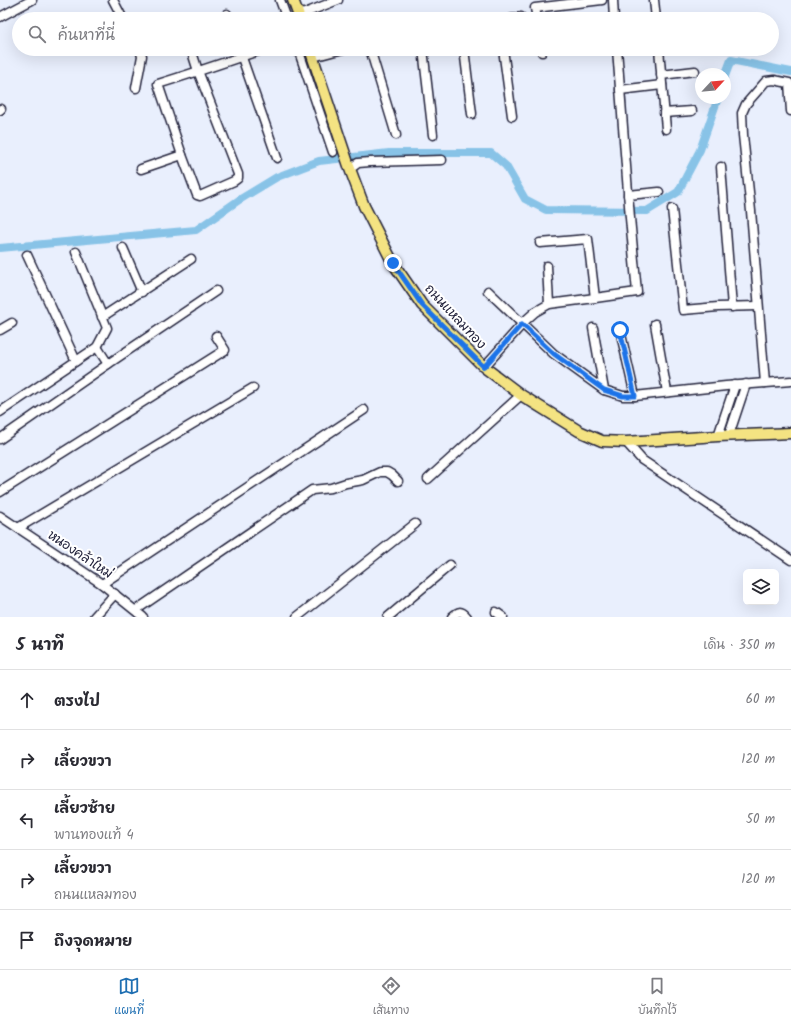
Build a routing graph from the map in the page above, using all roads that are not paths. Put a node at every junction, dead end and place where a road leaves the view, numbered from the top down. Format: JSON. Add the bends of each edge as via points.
{"nodes":[{"id":1,"x":32,"y":0,"type":"edge"},
{"id":2,"x":113,"y":0,"type":"edge"},
{"id":3,"x":280,"y":0,"type":"edge"},
{"id":4,"x":293,"y":0,"type":"edge"},
{"id":5,"x":338,"y":0,"type":"edge"},
{"id":6,"x":602,"y":0,"type":"edge"},
{"id":7,"x":613,"y":0,"type":"edge"},
{"id":8,"x":654,"y":0,"type":"edge"},
{"id":9,"x":119,"y":12,"type":"edge"},
{"id":10,"x":284,"y":12,"type":"edge"},
{"id":11,"x":297,"y":12,"type":"edge"},
{"id":12,"x":308,"y":12,"type":"edge"},
{"id":13,"x":536,"y":12,"type":"edge"},
{"id":14,"x":614,"y":12,"type":"edge"},
{"id":15,"x":655,"y":12,"type":"edge"},
{"id":16,"x":0,"y":17,"type":"edge"},
{"id":17,"x":142,"y":56,"type":"edge"},
{"id":18,"x":193,"y":56,"type":"edge"},
{"id":19,"x":233,"y":56,"type":"edge"},
{"id":20,"x":241,"y":56,"type":"edge"},
{"id":21,"x":300,"y":56,"type":"edge"},
{"id":22,"x":313,"y":56,"type":"edge"},
{"id":23,"x":372,"y":56,"type":"edge"},
{"id":24,"x":424,"y":56,"type":"edge"},
{"id":25,"x":465,"y":56,"type":"edge"},
{"id":26,"x":504,"y":56,"type":"edge"},
{"id":27,"x":618,"y":56,"type":"edge"},
{"id":28,"x":660,"y":56,"type":"edge"},
{"id":29,"x":198,"y":71,"type":"junction"},
{"id":30,"x":694,"y":71,"type":"dead end"},
{"id":31,"x":661,"y":74,"type":"junction"},
{"id":32,"x":662,"y":85,"type":"junction"},
{"id":33,"x":136,"y":88,"type":"dead end"},
{"id":34,"x":620,"y":90,"type":"junction"},
{"id":35,"x":692,"y":110,"type":"dead end"},
{"id":36,"x":791,"y":111,"type":"edge"},
{"id":37,"x":664,"y":113,"type":"junction"},
{"id":38,"x":472,"y":114,"type":"dead end"},
{"id":39,"x":512,"y":116,"type":"dead end"},
{"id":40,"x":666,"y":129,"type":"dead end"},
{"id":41,"x":396,"y":135,"type":"dead end"},
{"id":42,"x":433,"y":135,"type":"dead end"},
{"id":43,"x":333,"y":152,"type":"dead end"},
{"id":44,"x":182,"y":155,"type":"junction"},
{"id":45,"x":276,"y":158,"type":"dead end"},
{"id":46,"x":442,"y":160,"type":"dead end"},
{"id":47,"x":349,"y":166,"type":"junction"},
{"id":48,"x":721,"y":167,"type":"dead end"},
{"id":49,"x":141,"y":169,"type":"dead end"},
{"id":50,"x":659,"y":192,"type":"dead end"},
{"id":51,"x":628,"y":200,"type":"junction"},
{"id":52,"x":672,"y":209,"type":"dead end"},
{"id":53,"x":540,"y":242,"type":"dead end"},
{"id":54,"x":123,"y":248,"type":"dead end"},
{"id":55,"x":76,"y":252,"type":"dead end"},
{"id":56,"x":27,"y":256,"type":"dead end"},
{"id":57,"x":191,"y":259,"type":"dead end"},
{"id":58,"x":547,"y":266,"type":"dead end"},
{"id":59,"x":216,"y":291,"type":"dead end"},
{"id":60,"x":488,"y":291,"type":"dead end"},
{"id":61,"x":142,"y":292,"type":"junction"},
{"id":62,"x":595,"y":298,"type":"junction"},
{"id":63,"x":549,"y":304,"type":"junction"},
{"id":64,"x":732,"y":306,"type":"junction"},
{"id":65,"x":758,"y":306,"type":"junction"},
{"id":66,"x":102,"y":317,"type":"junction"},
{"id":67,"x":12,"y":322,"type":"dead end"},
{"id":68,"x":522,"y":324,"type":"junction"},
{"id":69,"x":655,"y":324,"type":"dead end"},
{"id":70,"x":593,"y":328,"type":"dead end"},
{"id":71,"x":0,"y":330,"type":"edge"},
{"id":72,"x":620,"y":330,"type":"dead end"},
{"id":73,"x":216,"y":336,"type":"dead end"},
{"id":74,"x":97,"y":347,"type":"junction"},
{"id":75,"x":76,"y":361,"type":"junction"},
{"id":76,"x":108,"y":364,"type":"junction"},
{"id":77,"x":484,"y":367,"type":"junction"},
{"id":78,"x":791,"y":381,"type":"edge"},
{"id":79,"x":765,"y":383,"type":"junction"},
{"id":80,"x":746,"y":384,"type":"junction"},
{"id":81,"x":735,"y":385,"type":"junction"},
{"id":82,"x":252,"y":388,"type":"dead end"},
{"id":83,"x":604,"y":390,"type":"junction"},
{"id":84,"x":667,"y":392,"type":"junction"},
{"id":85,"x":521,"y":395,"type":"junction"},
{"id":86,"x":635,"y":396,"type":"junction"},
{"id":87,"x":364,"y":410,"type":"dead end"},
{"id":88,"x":0,"y":412,"type":"edge"},
{"id":89,"x":791,"y":432,"type":"edge"},
{"id":90,"x":723,"y":435,"type":"junction"},
{"id":91,"x":0,"y":439,"type":"edge"},
{"id":92,"x":626,"y":442,"type":"junction"},
{"id":93,"x":428,"y":478,"type":"dead end"},
{"id":94,"x":398,"y":481,"type":"dead end"},
{"id":95,"x":0,"y":492,"type":"edge"},
{"id":96,"x":0,"y":516,"type":"edge"},
{"id":97,"x":415,"y":524,"type":"dead end"},
{"id":98,"x":18,"y":528,"type":"junction"},
{"id":99,"x":791,"y":560,"type":"edge"},
{"id":100,"x":450,"y":565,"type":"dead end"},
{"id":101,"x":102,"y":584,"type":"junction"},
{"id":102,"x":115,"y":594,"type":"junction"},
{"id":103,"x":136,"y":610,"type":"junction"},
{"id":104,"x":94,"y":617,"type":"edge"},
{"id":105,"x":144,"y":617,"type":"edge"},
{"id":106,"x":298,"y":617,"type":"edge"},
{"id":107,"x":388,"y":617,"type":"edge"},
{"id":108,"x":452,"y":617,"type":"edge"},
{"id":109,"x":466,"y":617,"type":"edge"}],
"edges":[{"from":1,"to":16,"type":"street"},
{"from":2,"to":9,"type":"street"},
{"from":3,"to":10,"type":"street"},
{"from":4,"to":11,"type":"main road"},
{"from":5,"to":12,"type":"street"},
{"from":6,"to":13,"type":"street","via":[[535,8]]},
{"from":7,"to":14,"type":"street"},
{"from":8,"to":15,"type":"street"},
{"from":17,"to":33,"type":"street"},
{"from":18,"to":29,"type":"street"},
{"from":19,"to":29,"type":"street"},
{"from":20,"to":45,"type":"street"},
{"from":21,"to":43,"type":"street"},
{"from":22,"to":47,"type":"main road","name":"ถนนแหลมทอง"},
{"from":23,"to":41,"type":"street"},
{"from":24,"to":42,"type":"street"},
{"from":25,"to":38,"type":"street"},
{"from":26,"to":39,"type":"street"},
{"from":27,"to":34,"type":"street"},
{"from":28,"to":31,"type":"street"},
{"from":29,"to":44,"type":"street","via":[[158,84]]},
{"from":29,"to":44,"type":"street","via":[[238,178],[200,196],[197,195]]},
{"from":30,"to":31,"type":"street"},
{"from":31,"to":32,"type":"street"},
{"from":32,"to":34,"type":"street"},
{"from":32,"to":37,"type":"street"},
{"from":34,"to":51,"type":"street"},
{"from":35,"to":37,"type":"street"},
{"from":36,"to":65,"type":"street","via":[[789,83],[774,80],[766,82],[746,104],[742,113]]},
{"from":37,"to":40,"type":"street"},
{"from":44,"to":49,"type":"street"},
{"from":46,"to":47,"type":"street","via":[[370,162]]},
{"from":47,"to":77,"type":"main road","name":"ถนนแหลมทอง","via":[[364,206],[393,263],[422,305]]},
{"from":48,"to":64,"type":"street"},
{"from":50,"to":51,"type":"street"},
{"from":51,"to":62,"type":"street","via":[[637,292]]},
{"from":52,"to":64,"type":"street","via":[[683,310]]},
{"from":53,"to":62,"type":"street","via":[[588,239]]},
{"from":54,"to":61,"type":"street"},
{"from":55,"to":66,"type":"street"},
{"from":56,"to":75,"type":"street"},
{"from":57,"to":61,"type":"street"},
{"from":58,"to":63,"type":"street"},
{"from":59,"to":76,"type":"street"},
{"from":60,"to":68,"type":"street"},
{"from":61,"to":66,"type":"street"},
{"from":62,"to":63,"type":"street"},
{"from":63,"to":68,"type":"street"},
{"from":64,"to":65,"type":"street"},
{"from":65,"to":79,"type":"street"},
{"from":66,"to":74,"type":"street","via":[[107,328]]},
{"from":67,"to":71,"type":"street"},
{"from":68,"to":77,"type":"street"},
{"from":68,"to":83,"type":"street","via":[[554,354]]},
{"from":69,"to":84,"type":"street"},
{"from":70,"to":83,"type":"street"},
{"from":72,"to":86,"type":"street"},
{"from":73,"to":95,"type":"street","via":[[225,350]]},
{"from":74,"to":75,"type":"street"},
{"from":74,"to":76,"type":"street"},
{"from":75,"to":88,"type":"street"},
{"from":76,"to":91,"type":"street"},
{"from":77,"to":85,"type":"main road","name":"ถนนแหลมทอง"},
{"from":78,"to":79,"type":"street"},
{"from":79,"to":80,"type":"street"},
{"from":80,"to":81,"type":"street"},
{"from":80,"to":90,"type":"street"},
{"from":81,"to":84,"type":"street"},
{"from":81,"to":90,"type":"street"},
{"from":82,"to":98,"type":"street"},
{"from":83,"to":86,"type":"street","via":[[623,396]]},
{"from":84,"to":86,"type":"street"},
{"from":85,"to":92,"type":"main road","name":"ถนนแหลมทอง","via":[[579,431],[602,441]]},
{"from":85,"to":93,"type":"street"},
{"from":87,"to":101,"type":"street"},
{"from":89,"to":90,"type":"main road","name":"ถนนแหลมทอง"},
{"from":90,"to":92,"type":"main road","name":"ถนนแหลมทอง"},
{"from":92,"to":99,"type":"street","via":[[642,460]]},
{"from":94,"to":103,"type":"street","via":[[387,472],[380,472],[363,480],[312,490]]},
{"from":96,"to":98,"type":"street","name":"หนองคล้าใหม่"},
{"from":97,"to":106,"type":"street"},
{"from":98,"to":101,"type":"street","name":"หนองคล้าใหม่"},
{"from":100,"to":107,"type":"street"},
{"from":101,"to":102,"type":"street","name":"หนองคล้าใหม่"},
{"from":102,"to":103,"type":"street","name":"หนองคล้าใหม่"},
{"from":102,"to":104,"type":"street"},
{"from":103,"to":105,"type":"street","name":"หนองคล้าใหม่"},
{"from":108,"to":109,"type":"street","via":[[460,612]]}]}
